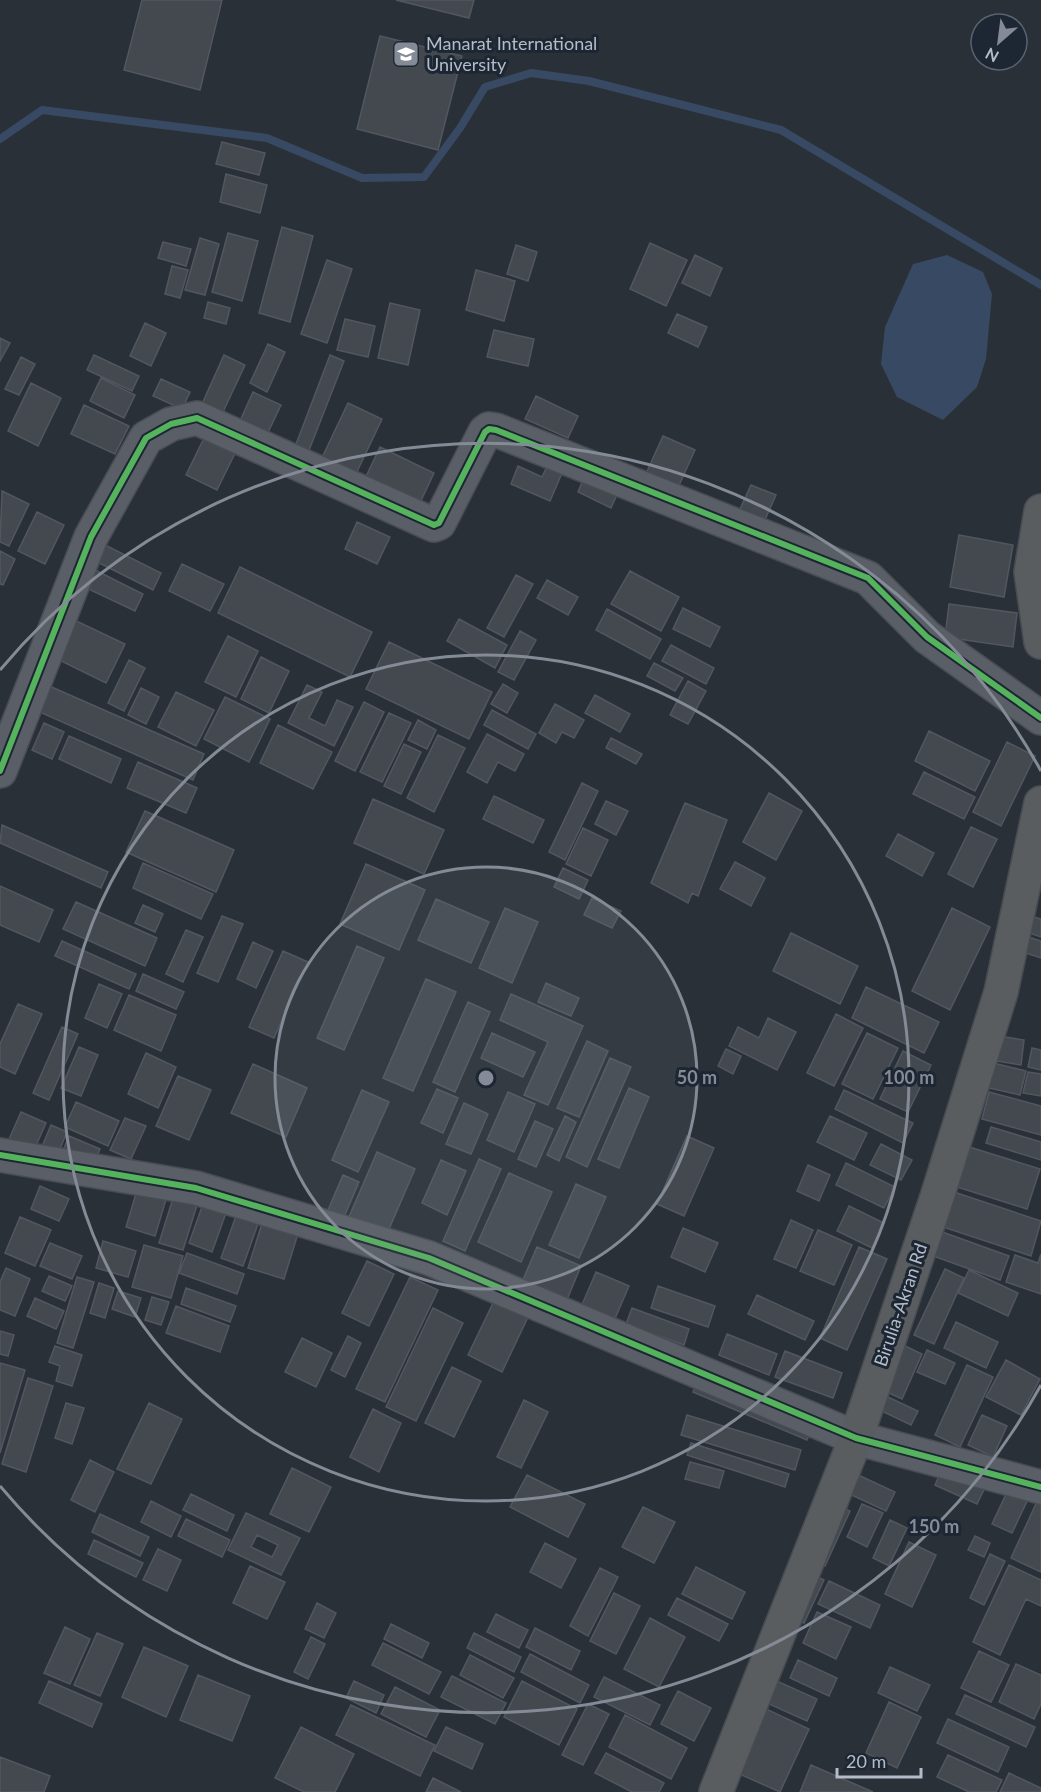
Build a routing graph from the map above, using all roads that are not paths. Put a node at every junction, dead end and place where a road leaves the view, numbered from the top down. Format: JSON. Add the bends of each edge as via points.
{"nodes":[{"id":1,"x":1041,"y":511,"type":"edge"},
{"id":2,"x":1041,"y":642,"type":"edge"},
{"id":3,"x":1041,"y":718,"type":"edge"},
{"id":4,"x":0,"y":771,"type":"edge"},
{"id":5,"x":1041,"y":803,"type":"edge"},
{"id":6,"x":0,"y":1155,"type":"edge"},
{"id":7,"x":856,"y":1438,"type":"junction"},
{"id":8,"x":1041,"y":1488,"type":"edge"},
{"id":9,"x":716,"y":1792,"type":"edge"}],
"edges":[{"from":1,"to":2,"type":"highway","via":[[1031,572]]},
{"from":3,"to":4,"type":"street","via":[[927,637],[868,578],[496,429],[485,432],[439,523],[434,525],[197,418],[171,424],[146,438],[135,457],[91,537]]},
{"from":5,"to":7,"type":"highway","name":"Birulia-Akran Rd","via":[[1001,992]]},
{"from":6,"to":7,"type":"street","via":[[196,1188],[429,1258]]},
{"from":7,"to":8,"type":"street"},
{"from":7,"to":9,"type":"highway","name":"Birulia-Akran Rd"}]}
